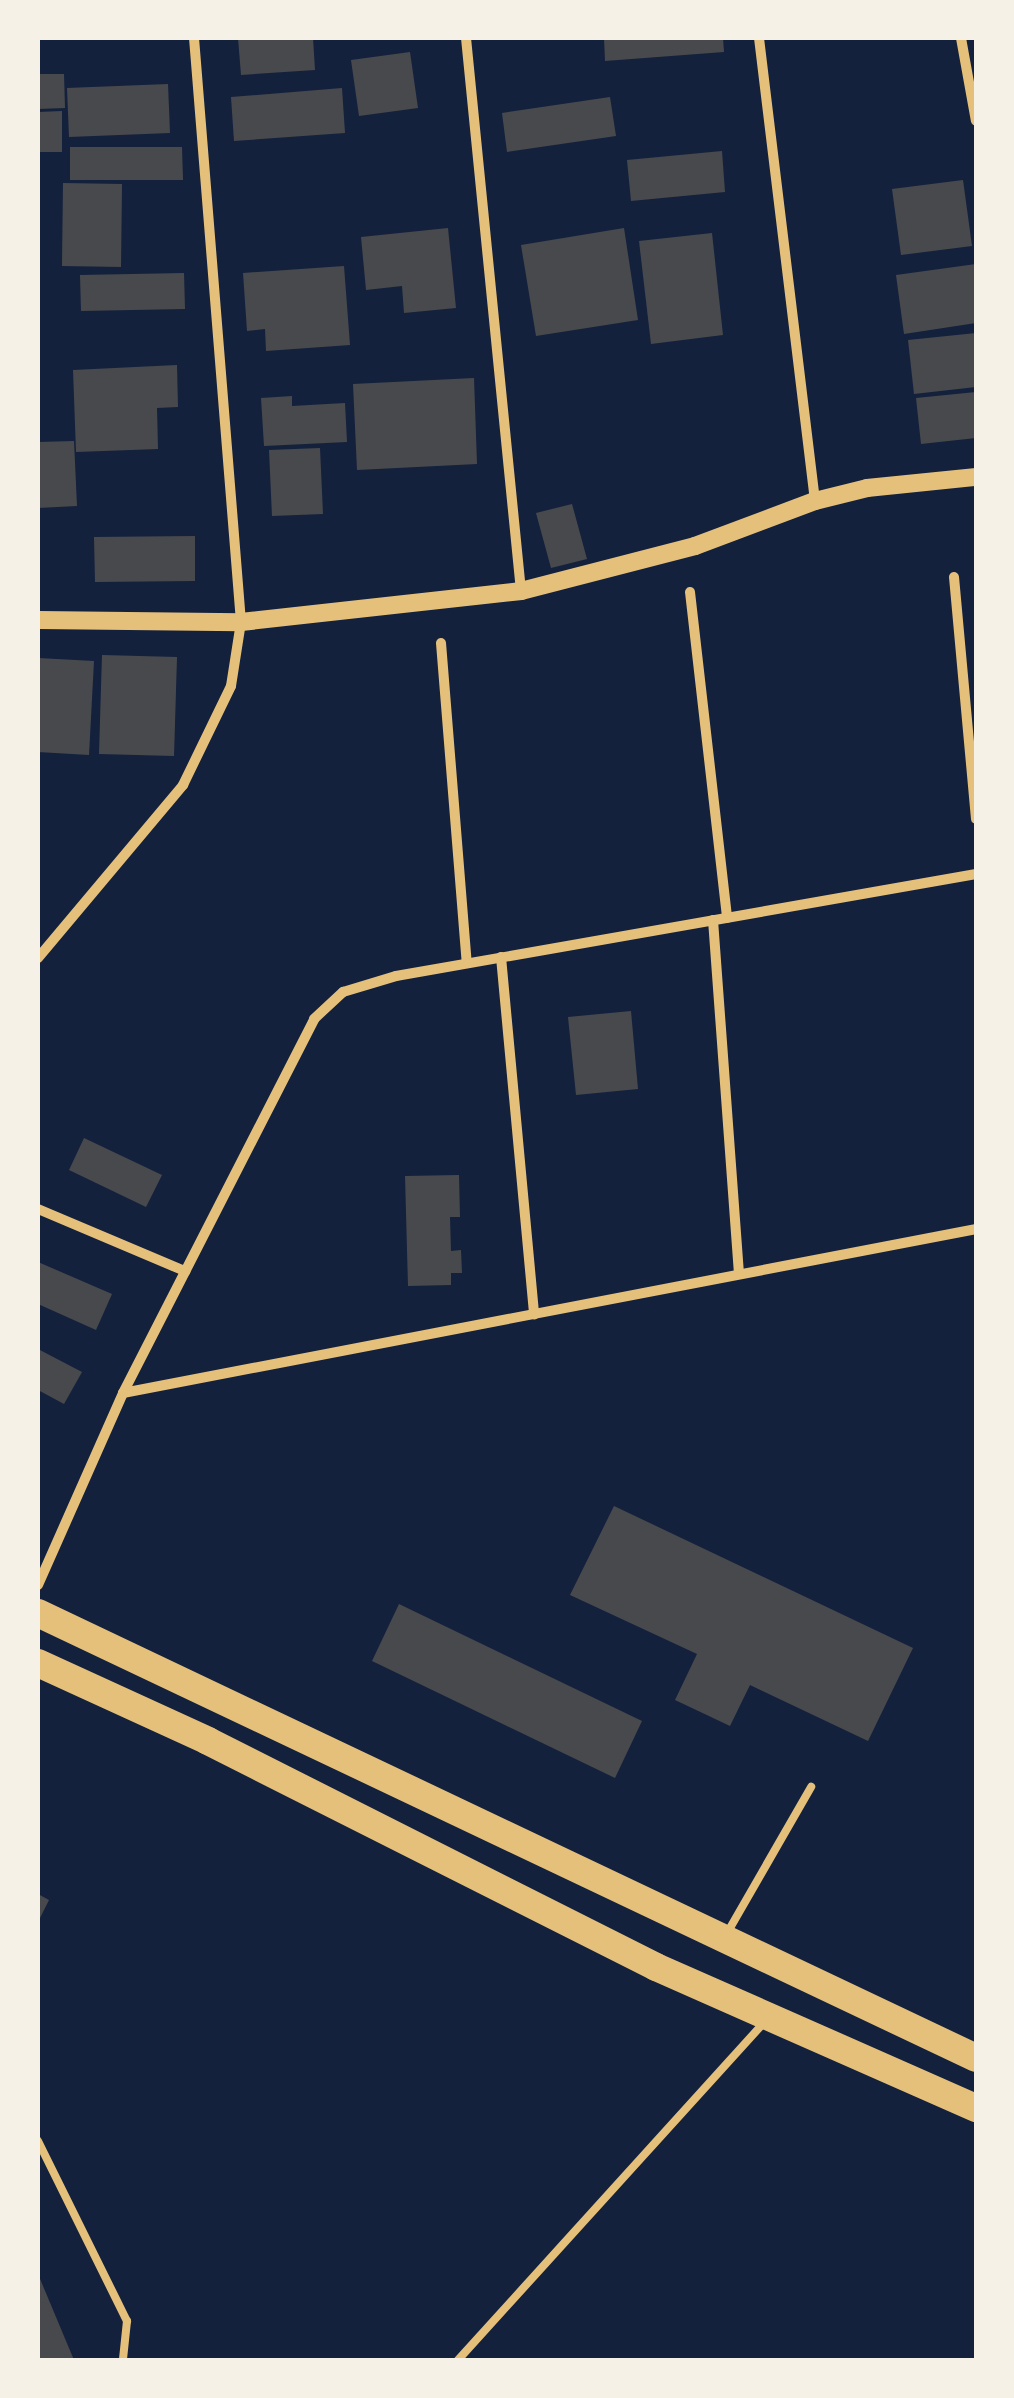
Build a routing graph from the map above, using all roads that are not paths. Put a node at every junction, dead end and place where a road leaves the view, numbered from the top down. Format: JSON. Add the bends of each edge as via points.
{"nodes":[{"id":1,"x":194,"y":38,"type":"edge"},
{"id":2,"x":466,"y":38,"type":"edge"},
{"id":3,"x":759,"y":38,"type":"edge"},
{"id":4,"x":961,"y":38,"type":"edge"},
{"id":5,"x":976,"y":121,"type":"edge"},
{"id":6,"x":976,"y":477,"type":"edge"},
{"id":7,"x":814,"y":501,"type":"junction"},
{"id":8,"x":954,"y":577,"type":"dead end"},
{"id":9,"x":521,"y":591,"type":"junction"},
{"id":10,"x":690,"y":592,"type":"dead end"},
{"id":11,"x":38,"y":620,"type":"edge"},
{"id":12,"x":241,"y":622,"type":"junction"},
{"id":13,"x":441,"y":643,"type":"dead end"},
{"id":14,"x":976,"y":819,"type":"edge"},
{"id":15,"x":976,"y":874,"type":"edge"},
{"id":16,"x":727,"y":918,"type":"junction"},
{"id":17,"x":713,"y":920,"type":"junction"},
{"id":18,"x":501,"y":957,"type":"junction"},
{"id":19,"x":38,"y":958,"type":"edge"},
{"id":20,"x":467,"y":963,"type":"junction"},
{"id":21,"x":38,"y":1209,"type":"edge"},
{"id":22,"x":976,"y":1228,"type":"edge"},
{"id":23,"x":185,"y":1270,"type":"junction"},
{"id":24,"x":738,"y":1274,"type":"junction"},
{"id":25,"x":534,"y":1314,"type":"junction"},
{"id":26,"x":122,"y":1393,"type":"junction"},
{"id":27,"x":38,"y":1585,"type":"edge"},
{"id":28,"x":38,"y":1613,"type":"edge"},
{"id":29,"x":38,"y":1663,"type":"edge"},
{"id":30,"x":811,"y":1787,"type":"dead end"},
{"id":31,"x":724,"y":1939,"type":"junction"},
{"id":32,"x":770,"y":2014,"type":"junction"},
{"id":33,"x":976,"y":2058,"type":"edge"},
{"id":34,"x":976,"y":2108,"type":"edge"},
{"id":35,"x":38,"y":2141,"type":"edge"},
{"id":36,"x":122,"y":2360,"type":"edge"},
{"id":37,"x":458,"y":2360,"type":"edge"}],
"edges":[{"from":1,"to":12,"type":"street"},
{"from":2,"to":9,"type":"street"},
{"from":3,"to":7,"type":"street"},
{"from":4,"to":5,"type":"street"},
{"from":6,"to":7,"type":"street","via":[[867,488]]},
{"from":7,"to":9,"type":"street","via":[[694,546]]},
{"from":8,"to":14,"type":"street"},
{"from":9,"to":12,"type":"street"},
{"from":10,"to":16,"type":"street"},
{"from":11,"to":12,"type":"street"},
{"from":12,"to":19,"type":"street","via":[[230,686],[184,784]]},
{"from":13,"to":20,"type":"street"},
{"from":15,"to":16,"type":"street"},
{"from":16,"to":17,"type":"street"},
{"from":17,"to":18,"type":"street"},
{"from":17,"to":24,"type":"street"},
{"from":18,"to":20,"type":"street"},
{"from":18,"to":25,"type":"street"},
{"from":20,"to":23,"type":"street","via":[[343,992],[314,1018]]},
{"from":21,"to":23,"type":"street"},
{"from":22,"to":24,"type":"street"},
{"from":23,"to":26,"type":"street"},
{"from":24,"to":25,"type":"street"},
{"from":25,"to":26,"type":"street"},
{"from":26,"to":27,"type":"street"},
{"from":28,"to":31,"type":"highway"},
{"from":29,"to":32,"type":"highway","via":[[208,1740],[656,1967]]},
{"from":30,"to":31,"type":"lane"},
{"from":31,"to":33,"type":"highway"},
{"from":32,"to":34,"type":"highway"},
{"from":32,"to":37,"type":"lane"},
{"from":35,"to":36,"type":"lane","via":[[127,2320]]}]}
